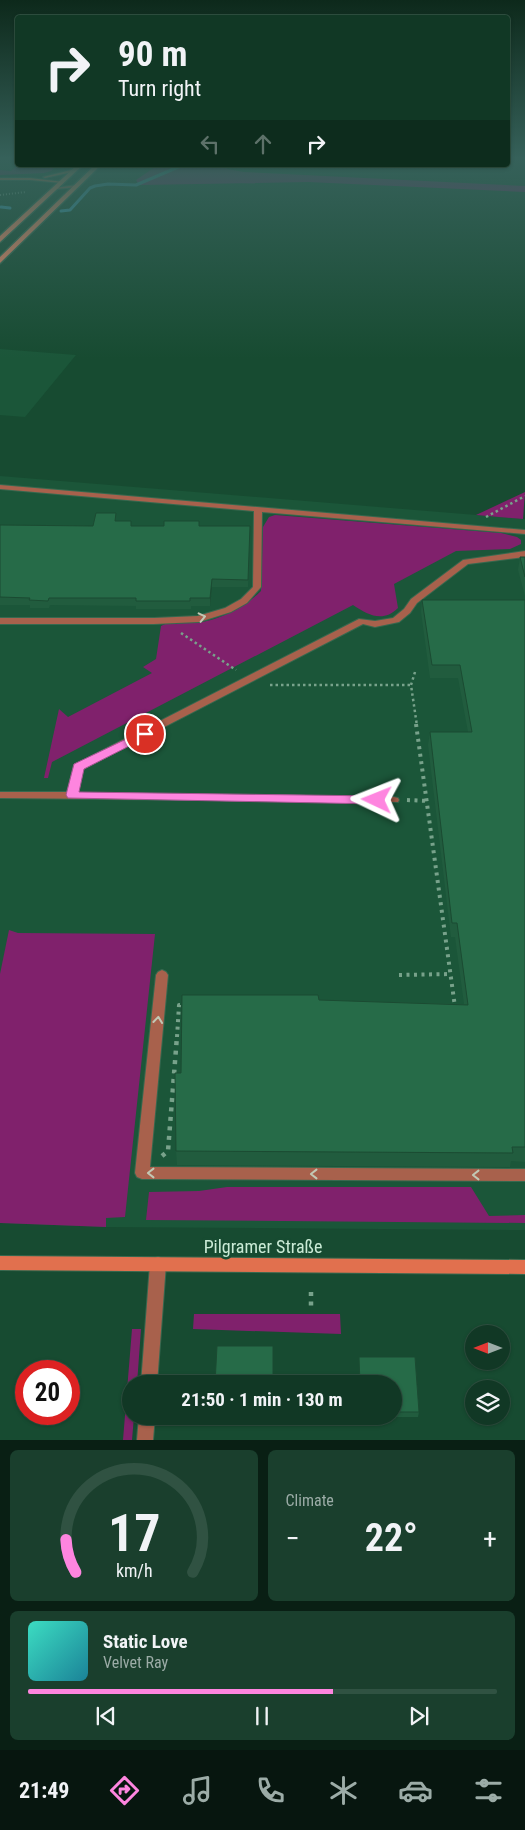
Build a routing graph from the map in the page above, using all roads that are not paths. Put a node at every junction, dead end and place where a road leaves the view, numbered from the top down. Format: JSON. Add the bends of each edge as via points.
{"nodes":[{"id":1,"x":17,"y":224,"type":"edge"},
{"id":2,"x":38,"y":224,"type":"edge"},
{"id":3,"x":0,"y":240,"type":"edge"},
{"id":4,"x":0,"y":261,"type":"edge"},
{"id":5,"x":0,"y":487,"type":"edge"},
{"id":6,"x":258,"y":509,"type":"junction"},
{"id":7,"x":525,"y":532,"type":"edge"},
{"id":8,"x":525,"y":554,"type":"edge"},
{"id":9,"x":0,"y":621,"type":"edge"},
{"id":10,"x":0,"y":795,"type":"edge"},
{"id":11,"x":72,"y":795,"type":"junction"},
{"id":12,"x":394,"y":800,"type":"road end"},
{"id":13,"x":162,"y":975,"type":"dead end"},
{"id":14,"x":525,"y":1175,"type":"edge"},
{"id":15,"x":0,"y":1263,"type":"edge"},
{"id":16,"x":158,"y":1264,"type":"junction"},
{"id":17,"x":525,"y":1267,"type":"edge"},
{"id":18,"x":151,"y":1375,"type":"edge"},
{"id":19,"x":146,"y":1425,"type":"edge"},
{"id":20,"x":145,"y":1440,"type":"edge"}],
"edges":[{"from":1,"to":3,"type":"main road"},
{"from":2,"to":4,"type":"main road"},
{"from":5,"to":6,"type":"street"},
{"from":6,"to":7,"type":"street"},
{"from":9,"to":6,"type":"street","one_way":true,"via":[[199,619],[228,610],[244,601],[257,587]]},
{"from":8,"to":11,"type":"street","via":[[466,562],[414,601],[396,620],[375,624],[362,620],[78,767]]},
{"from":10,"to":11,"type":"street"},
{"from":11,"to":12,"type":"street"},
{"from":14,"to":13,"type":"street","one_way":true,"via":[[142,1173]]},
{"from":15,"to":16,"type":"street","name":"Pilgramer Straße"},
{"from":16,"to":17,"type":"street","name":"Pilgramer Straße"},
{"from":16,"to":18,"type":"street"},
{"from":19,"to":20,"type":"street"}]}
